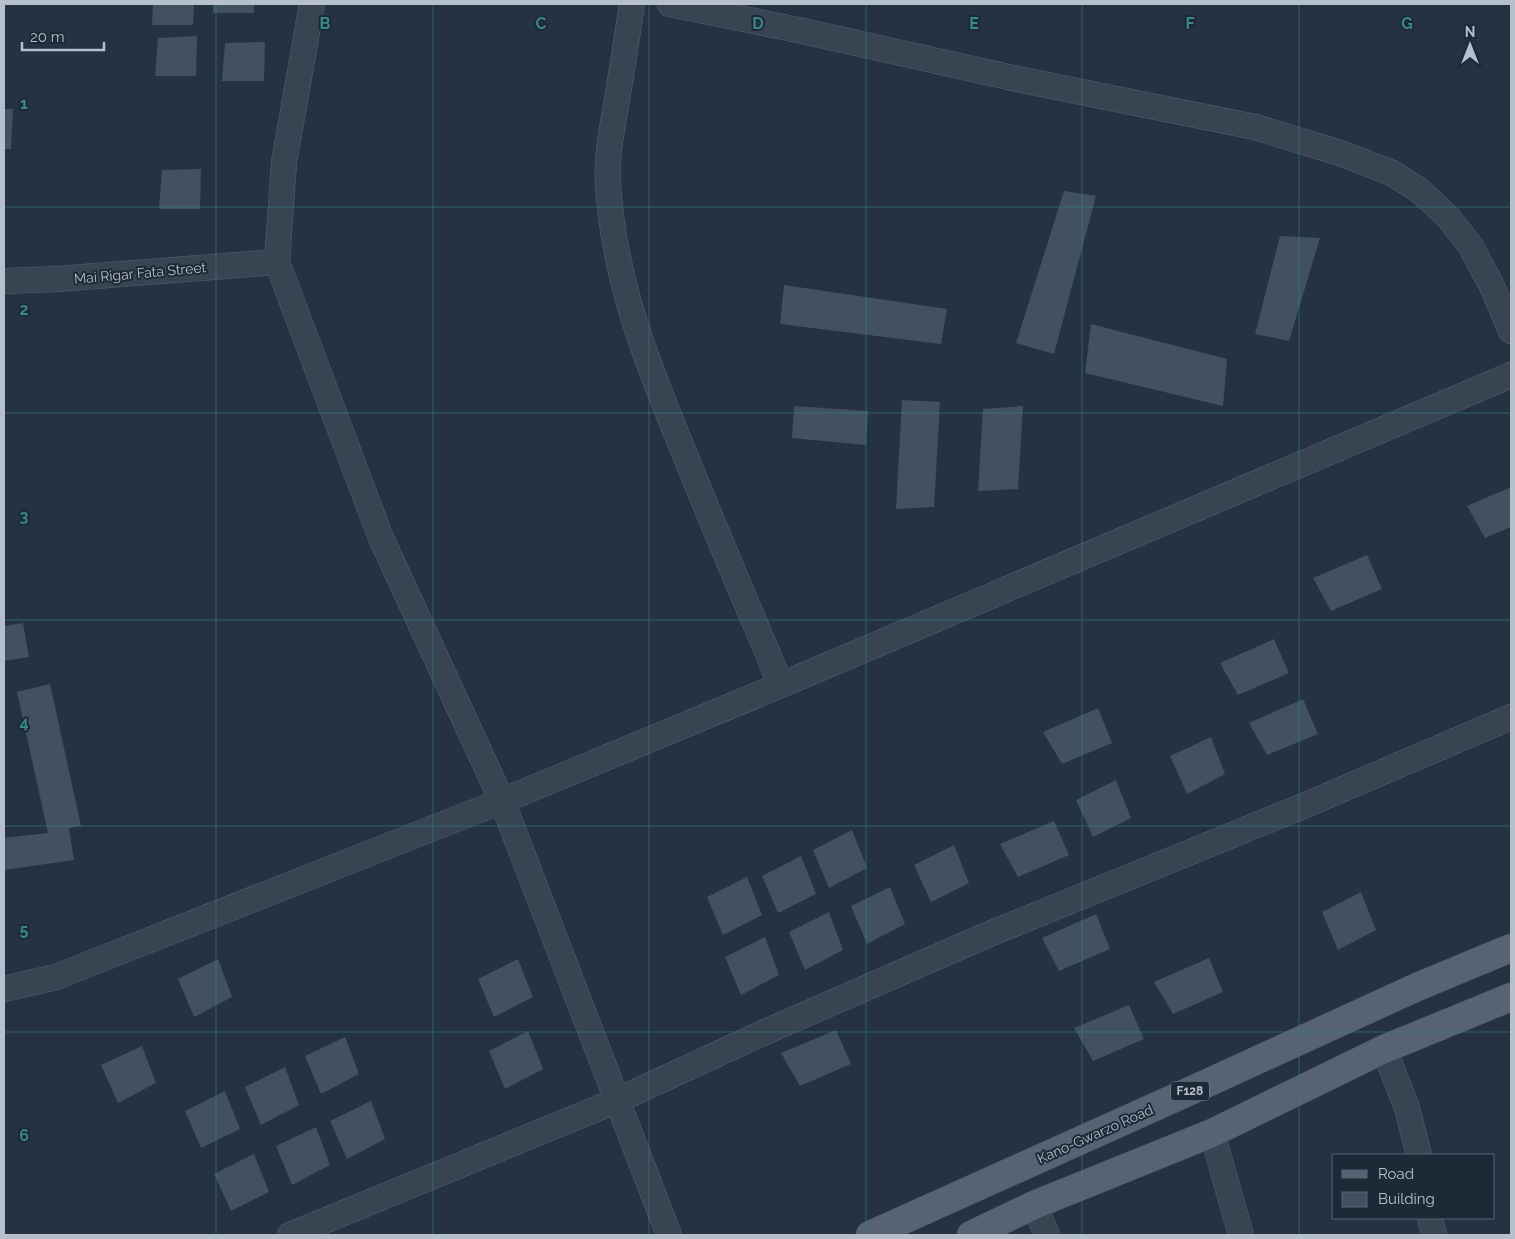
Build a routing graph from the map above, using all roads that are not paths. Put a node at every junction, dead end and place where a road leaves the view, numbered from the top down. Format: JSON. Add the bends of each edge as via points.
{"nodes":[{"id":1,"x":312,"y":4,"type":"edge"},
{"id":2,"x":632,"y":4,"type":"edge"},
{"id":3,"x":670,"y":4,"type":"edge"},
{"id":4,"x":277,"y":262,"type":"junction"},
{"id":5,"x":4,"y":281,"type":"edge"},
{"id":6,"x":1511,"y":331,"type":"edge"},
{"id":7,"x":1511,"y":375,"type":"edge"},
{"id":8,"x":781,"y":685,"type":"junction"},
{"id":9,"x":1511,"y":717,"type":"edge"},
{"id":10,"x":502,"y":801,"type":"junction"},
{"id":11,"x":1511,"y":948,"type":"edge"},
{"id":12,"x":4,"y":989,"type":"edge"},
{"id":13,"x":1511,"y":997,"type":"edge"},
{"id":14,"x":1384,"y":1049,"type":"junction"},
{"id":15,"x":618,"y":1100,"type":"junction"},
{"id":16,"x":1212,"y":1133,"type":"junction"},
{"id":17,"x":1419,"y":1154,"type":"edge"},
{"id":18,"x":1034,"y":1205,"type":"junction"},
{"id":19,"x":1430,"y":1219,"type":"edge"},
{"id":20,"x":290,"y":1235,"type":"edge"},
{"id":21,"x":669,"y":1235,"type":"edge"},
{"id":22,"x":870,"y":1235,"type":"edge"},
{"id":23,"x":971,"y":1235,"type":"edge"},
{"id":24,"x":1047,"y":1235,"type":"edge"},
{"id":25,"x":1241,"y":1235,"type":"edge"},
{"id":26,"x":1434,"y":1235,"type":"edge"}],
"edges":[{"from":1,"to":4,"type":"street","via":[[284,162]]},
{"from":2,"to":8,"type":"street","via":[[610,143],[608,182],[620,267],[655,380]]},
{"from":3,"to":6,"type":"street","via":[[1254,127],[1340,153],[1392,173],[1420,191],[1447,216],[1470,245]]},
{"from":4,"to":5,"type":"street","name":"Mai Rigar Fata Street","via":[[57,280]]},
{"from":4,"to":10,"type":"street","via":[[381,538]]},
{"from":7,"to":8,"type":"street"},
{"from":8,"to":10,"type":"street"},
{"from":9,"to":15,"type":"street","via":[[1301,808],[987,935]]},
{"from":10,"to":12,"type":"street","via":[[56,976]]},
{"from":10,"to":15,"type":"street"},
{"from":11,"to":22,"type":"main road","name":"Kano-Gwarzo Road","number":"F128","via":[[1417,987]]},
{"from":13,"to":14,"type":"main road"},
{"from":14,"to":16,"type":"main road"},
{"from":14,"to":17,"type":"street","via":[[1407,1108]]},
{"from":15,"to":20,"type":"street"},
{"from":15,"to":21,"type":"street"},
{"from":16,"to":18,"type":"main road"},
{"from":16,"to":25,"type":"street"},
{"from":18,"to":23,"type":"main road"},
{"from":18,"to":24,"type":"street"},
{"from":19,"to":26,"type":"street"}]}
